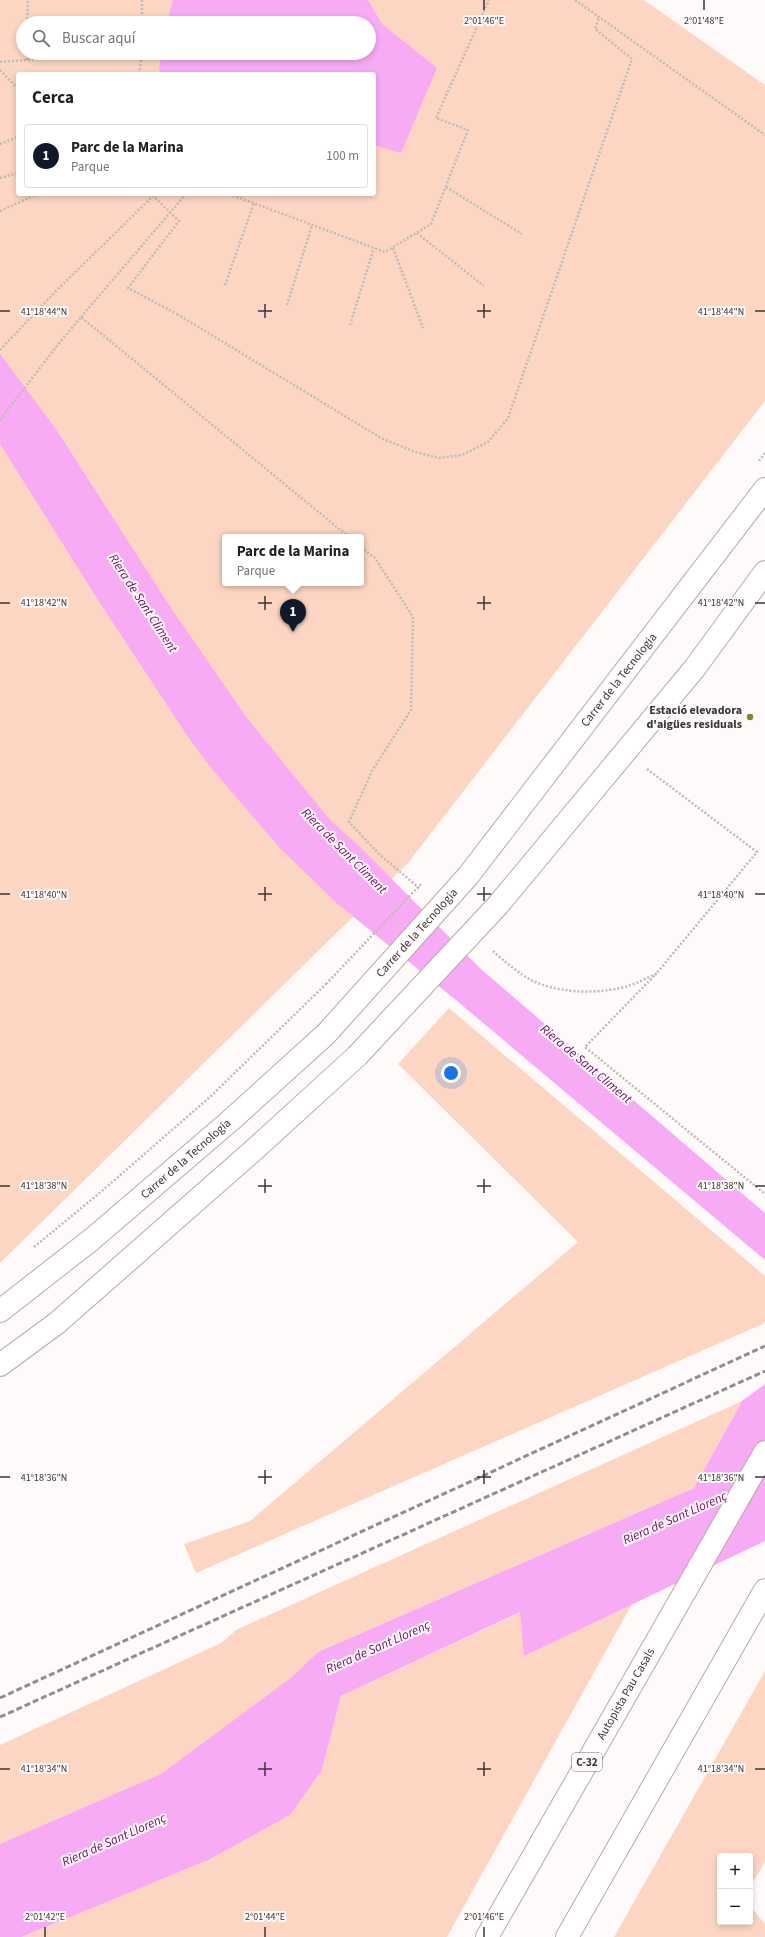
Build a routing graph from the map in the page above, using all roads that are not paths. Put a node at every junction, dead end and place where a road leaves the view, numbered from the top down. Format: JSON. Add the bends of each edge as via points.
{"nodes":[{"id":1,"x":765,"y":489,"type":"edge"},
{"id":2,"x":765,"y":572,"type":"edge"},
{"id":3,"x":0,"y":1311,"type":"edge"},
{"id":4,"x":0,"y":1365,"type":"edge"},
{"id":5,"x":765,"y":1452,"type":"edge"},
{"id":6,"x":765,"y":1590,"type":"edge"},
{"id":7,"x":487,"y":1937,"type":"edge"},
{"id":8,"x":567,"y":1937,"type":"edge"}],
"edges":[{"from":1,"to":3,"type":"main road","name":"Carrer de la Tecnologia","bridge":true,"via":[[468,876],[326,1034],[97,1235]]},
{"from":2,"to":4,"type":"main road","bridge":true,"via":[[694,669],[498,905],[357,1056],[63,1318]]},
{"from":5,"to":7,"type":"main road","name":"Autopista Pau Casals","number":"C-32"},
{"from":6,"to":8,"type":"main road"}]}
